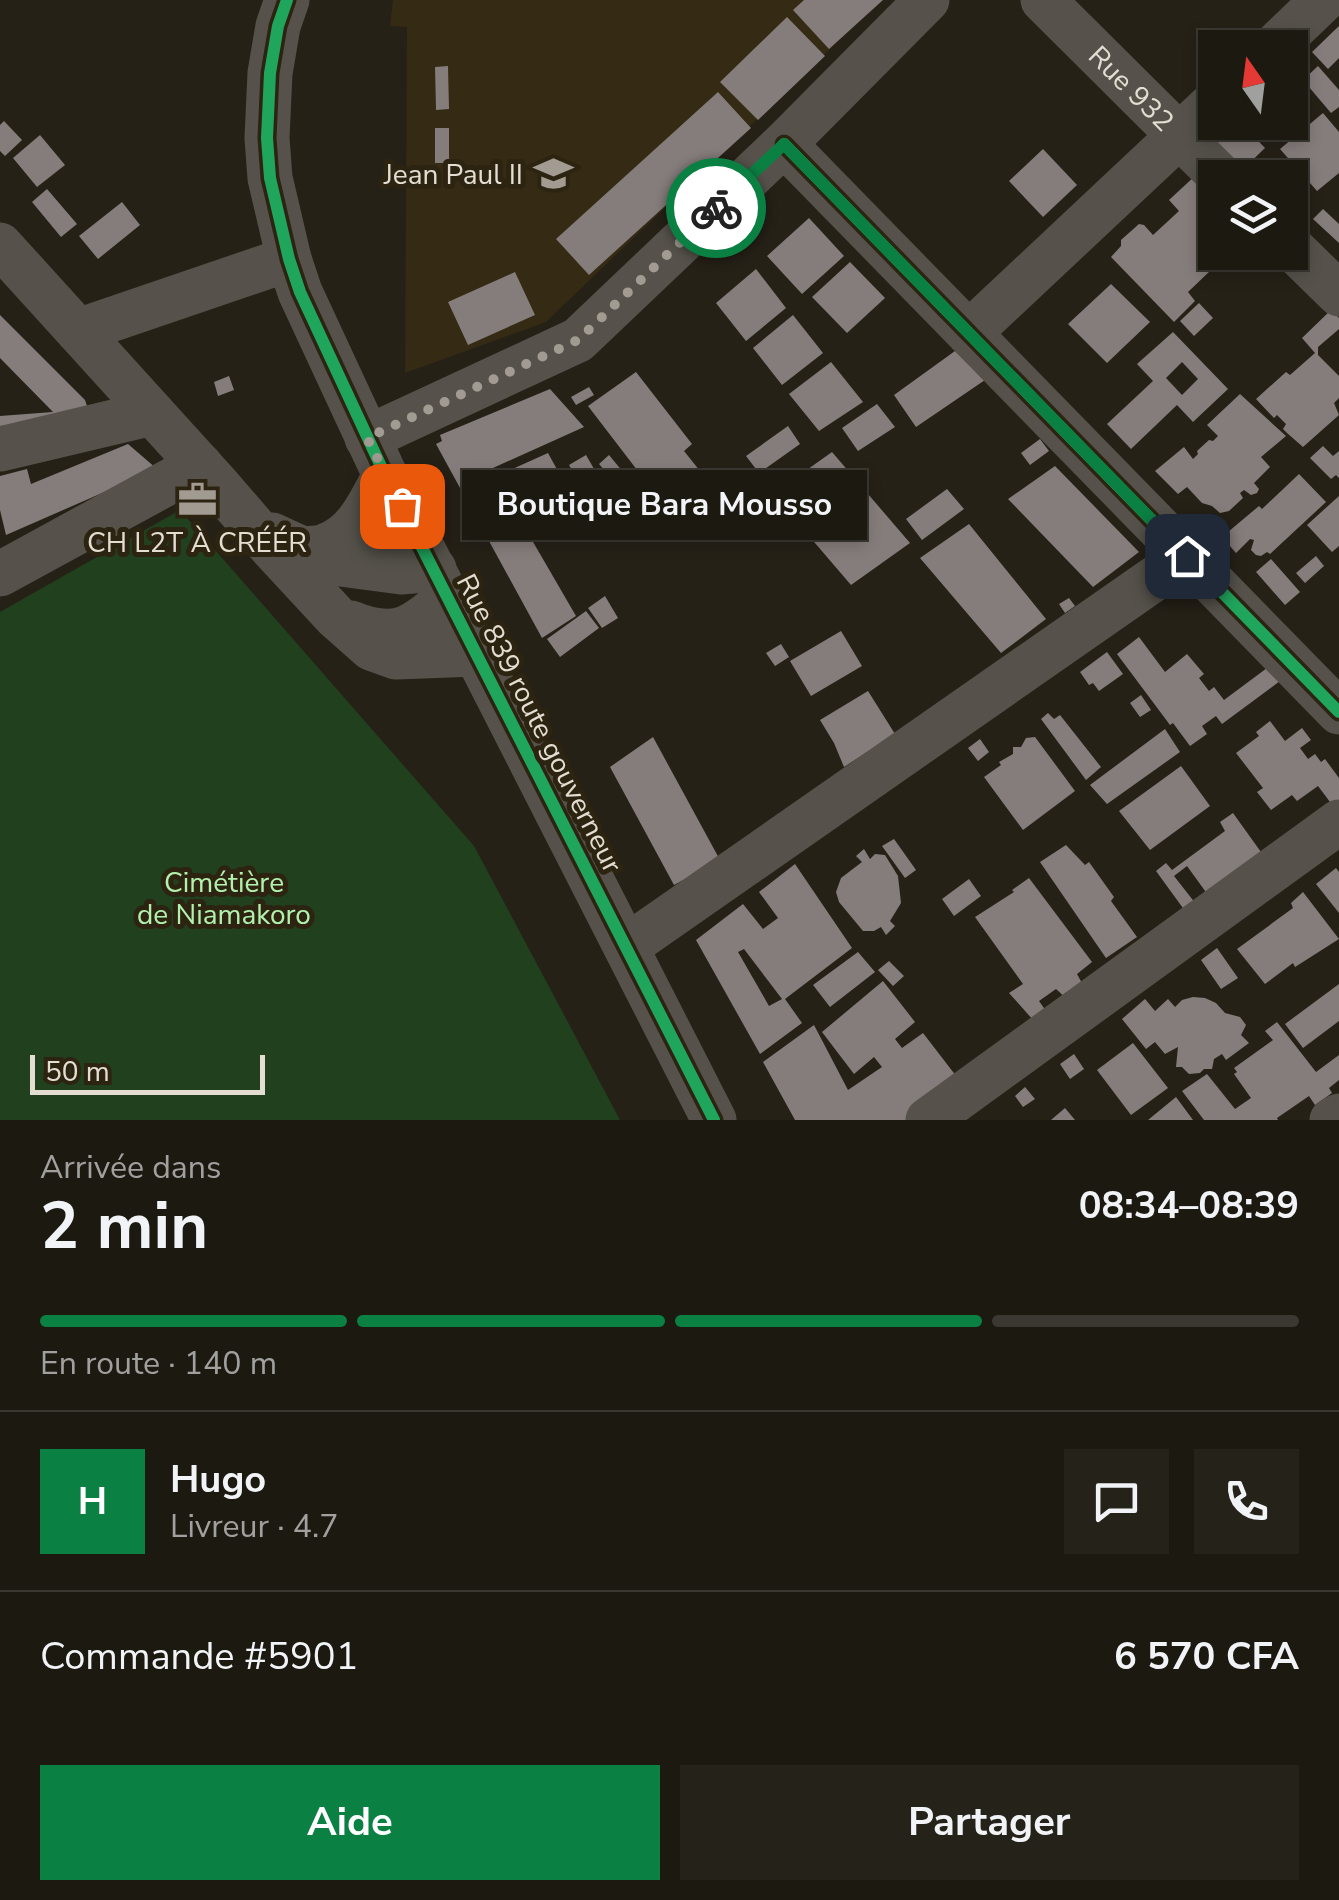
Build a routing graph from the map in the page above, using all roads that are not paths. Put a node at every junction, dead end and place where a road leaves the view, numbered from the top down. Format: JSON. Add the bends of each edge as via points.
{"nodes":[{"id":1,"x":287,"y":0,"type":"edge"},
{"id":2,"x":927,"y":0,"type":"edge"},
{"id":3,"x":1044,"y":0,"type":"edge"},
{"id":4,"x":1323,"y":0,"type":"edge"},
{"id":5,"x":1292,"y":30,"type":"edge"},
{"id":6,"x":1198,"y":118,"type":"edge"},
{"id":7,"x":1179,"y":136,"type":"junction"},
{"id":8,"x":784,"y":144,"type":"junction"},
{"id":9,"x":1204,"y":160,"type":"edge"},
{"id":10,"x":0,"y":245,"type":"edge"},
{"id":11,"x":290,"y":260,"type":"junction"},
{"id":12,"x":1308,"y":264,"type":"edge"},
{"id":13,"x":1339,"y":294,"type":"edge"},
{"id":14,"x":78,"y":331,"type":"junction"},
{"id":15,"x":969,"y":334,"type":"junction"},
{"id":16,"x":152,"y":413,"type":"junction"},
{"id":17,"x":0,"y":449,"type":"edge"},
{"id":18,"x":376,"y":456,"type":"junction"},
{"id":19,"x":208,"y":474,"type":"junction"},
{"id":20,"x":301,"y":550,"type":"junction"},
{"id":21,"x":1187,"y":556,"type":"junction"},
{"id":22,"x":0,"y":574,"type":"edge"},
{"id":23,"x":441,"y":583,"type":"junction"},
{"id":24,"x":336,"y":616,"type":"junction"},
{"id":25,"x":476,"y":654,"type":"junction"},
{"id":26,"x":1339,"y":712,"type":"edge"},
{"id":27,"x":1339,"y":822,"type":"edge"},
{"id":28,"x":626,"y":947,"type":"junction"},
{"id":29,"x":1339,"y":1116,"type":"edge"},
{"id":30,"x":714,"y":1120,"type":"edge"},
{"id":31,"x":928,"y":1120,"type":"edge"},
{"id":32,"x":1332,"y":1120,"type":"edge"}],
"edges":[{"from":1,"to":11,"type":"street","name":"Rue 839 route gouverneur","via":[[270,74],[267,138]]},
{"from":2,"to":8,"type":"street"},
{"from":3,"to":7,"type":"street","name":"Rue 932"},
{"from":4,"to":5,"type":"street"},
{"from":6,"to":7,"type":"street"},
{"from":7,"to":9,"type":"street","name":"Rue 932"},
{"from":7,"to":15,"type":"street"},
{"from":8,"to":15,"type":"street"},
{"from":8,"to":18,"type":"street","via":[[578,340]]},
{"from":10,"to":14,"type":"street"},
{"from":11,"to":14,"type":"street"},
{"from":11,"to":18,"type":"street","name":"Rue 839 route gouverneur"},
{"from":12,"to":13,"type":"street"},
{"from":14,"to":16,"type":"street"},
{"from":15,"to":21,"type":"street"},
{"from":16,"to":17,"type":"street"},
{"from":16,"to":19,"type":"street"},
{"from":18,"to":20,"type":"street","via":[[364,516],[325,546]]},
{"from":18,"to":23,"type":"street","name":"Rue 839 route gouverneur"},
{"from":19,"to":20,"type":"street","via":[[270,533]]},
{"from":19,"to":22,"type":"street"},
{"from":19,"to":24,"type":"street"},
{"from":20,"to":23,"type":"street","via":[[334,564]]},
{"from":21,"to":26,"type":"street"},
{"from":21,"to":28,"type":"street"},
{"from":23,"to":24,"type":"street","via":[[425,618],[395,631],[373,632]]},
{"from":23,"to":25,"type":"street","name":"Rue 839 route gouverneur"},
{"from":24,"to":25,"type":"street","via":[[372,648],[396,657]]},
{"from":25,"to":28,"type":"street","name":"Rue 839 route gouverneur"},
{"from":27,"to":31,"type":"street"},
{"from":28,"to":30,"type":"street","name":"Rue 839 route gouverneur"},
{"from":29,"to":32,"type":"street"}]}
